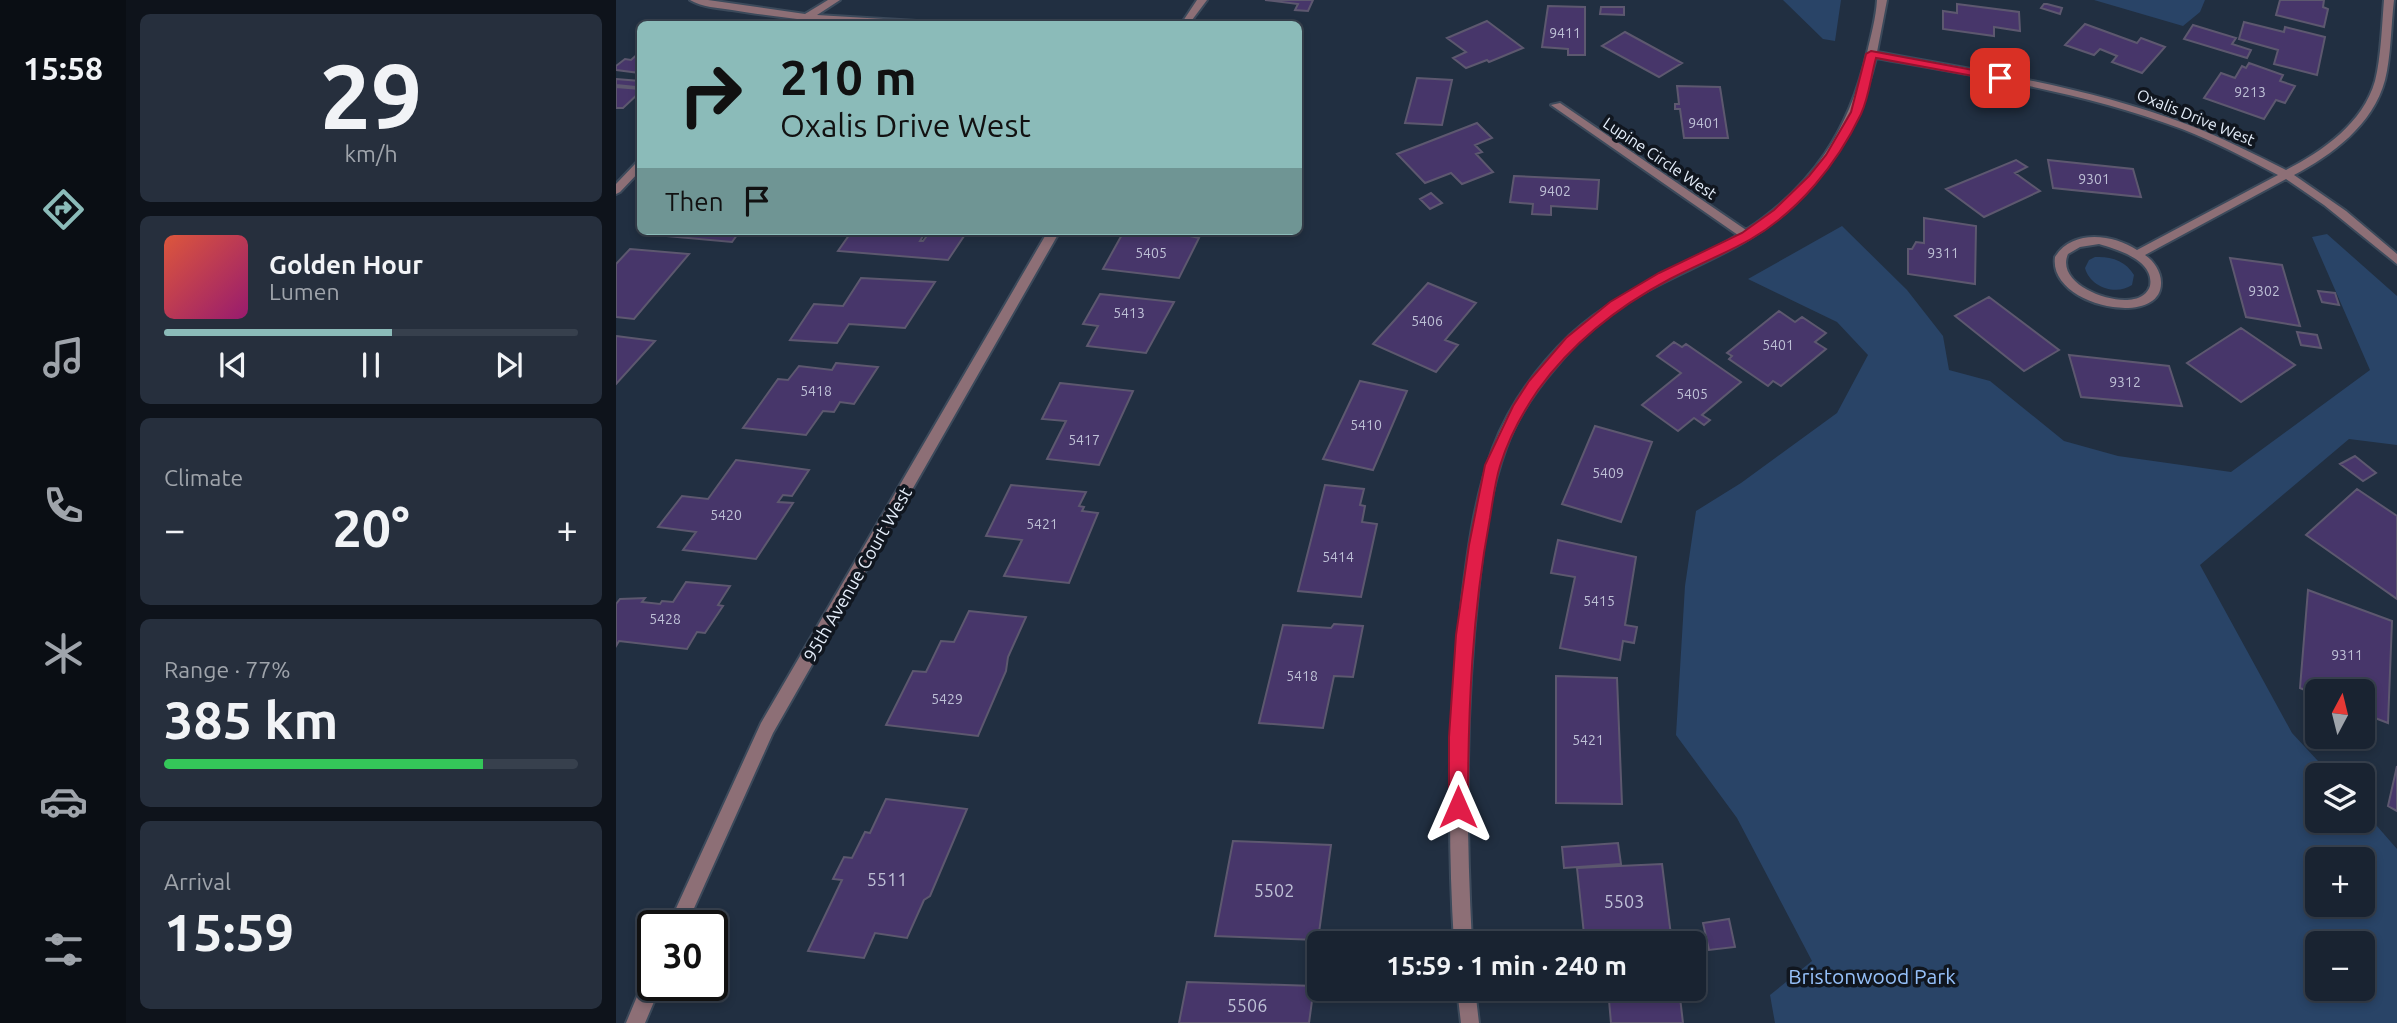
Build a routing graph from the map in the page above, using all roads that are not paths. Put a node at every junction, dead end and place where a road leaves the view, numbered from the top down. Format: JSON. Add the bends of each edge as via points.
{"nodes":[{"id":1,"x":695,"y":0,"type":"edge"},
{"id":2,"x":835,"y":0,"type":"edge"},
{"id":3,"x":1202,"y":0,"type":"edge"},
{"id":4,"x":1882,"y":0,"type":"edge"},
{"id":5,"x":2389,"y":0,"type":"edge"},
{"id":6,"x":805,"y":17,"type":"junction"},
{"id":7,"x":800,"y":21,"type":"edge"},
{"id":8,"x":869,"y":21,"type":"edge"},
{"id":9,"x":1187,"y":21,"type":"edge"},
{"id":10,"x":1871,"y":54,"type":"junction"},
{"id":11,"x":1556,"y":105,"type":"dead end"},
{"id":12,"x":637,"y":168,"type":"edge"},
{"id":13,"x":2286,"y":174,"type":"junction"},
{"id":14,"x":616,"y":190,"type":"edge"},
{"id":15,"x":1052,"y":235,"type":"edge"},
{"id":16,"x":1747,"y":236,"type":"junction"},
{"id":17,"x":2138,"y":254,"type":"junction"},
{"id":18,"x":2397,"y":260,"type":"edge"},
{"id":19,"x":684,"y":910,"type":"edge"},
{"id":20,"x":1462,"y":931,"type":"edge"},
{"id":21,"x":645,"y":1001,"type":"edge"},
{"id":22,"x":1467,"y":1001,"type":"edge"},
{"id":23,"x":635,"y":1023,"type":"edge"},
{"id":24,"x":1469,"y":1023,"type":"edge"}],
"edges":[{"from":1,"to":6,"type":"street"},
{"from":2,"to":6,"type":"street"},
{"from":3,"to":9,"type":"street"},
{"from":4,"to":10,"type":"street"},
{"from":5,"to":13,"type":"street","via":[[2380,81],[2363,116],[2332,147]]},
{"from":6,"to":7,"type":"street"},
{"from":6,"to":8,"type":"street"},
{"from":10,"to":13,"type":"street","name":"Oxalis Drive West","via":[[2077,92],[2138,109],[2198,131]]},
{"from":10,"to":16,"type":"street","via":[[1856,112],[1831,157],[1778,213]]},
{"from":11,"to":16,"type":"street","name":"Lupine Circle West"},
{"from":12,"to":14,"type":"street"},
{"from":13,"to":17,"type":"street"},
{"from":13,"to":18,"type":"street","name":"Oxalis Drive West"},
{"from":15,"to":19,"type":"street","name":"95th Avenue Court West","via":[[768,729]]},
{"from":16,"to":20,"type":"street","via":[[1615,305],[1571,342],[1528,393],[1493,465],[1465,635],[1458,827]]},
{"from":17,"to":17,"type":"street","via":[[2115,243],[2084,241],[2071,245],[2060,261],[2062,272],[2083,293],[2130,304],[2143,302],[2158,288],[2153,268]]},
{"from":21,"to":23,"type":"street"},
{"from":22,"to":24,"type":"street"}]}
